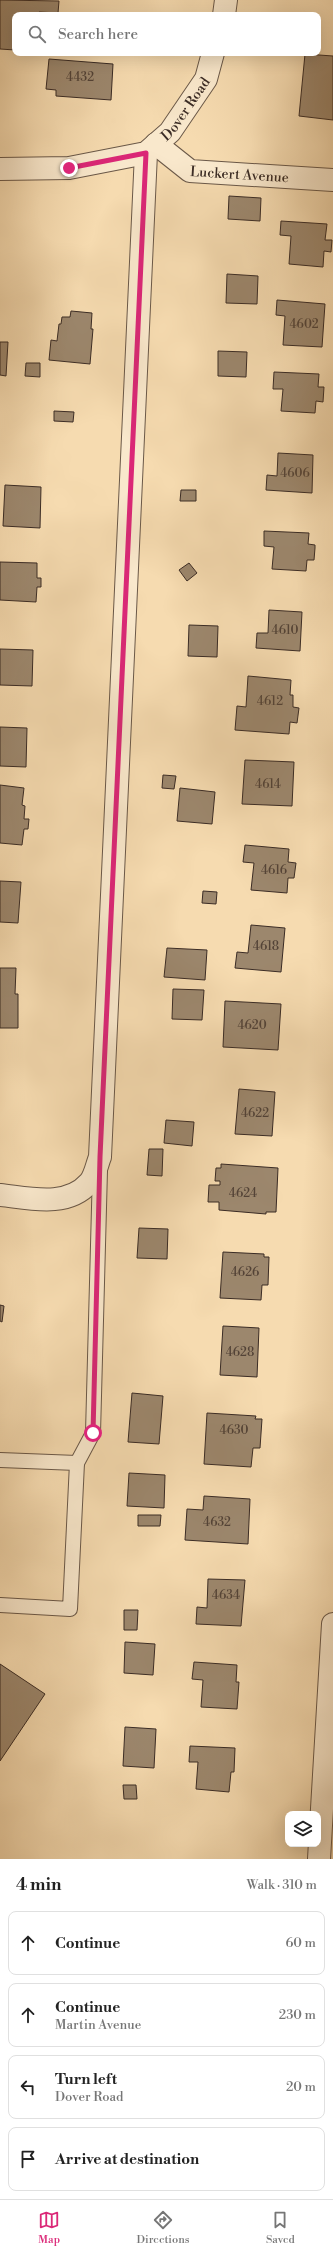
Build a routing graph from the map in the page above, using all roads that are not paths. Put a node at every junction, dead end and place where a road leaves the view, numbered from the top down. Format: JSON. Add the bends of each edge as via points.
{"nodes":[{"id":1,"x":226,"y":0,"type":"edge"},
{"id":2,"x":224,"y":12,"type":"edge"},
{"id":3,"x":212,"y":56,"type":"edge"},
{"id":4,"x":151,"y":149,"type":"junction"},
{"id":5,"x":0,"y":169,"type":"edge"},
{"id":6,"x":333,"y":180,"type":"edge"},
{"id":7,"x":100,"y":1157,"type":"junction"},
{"id":8,"x":0,"y":1195,"type":"edge"},
{"id":9,"x":0,"y":1460,"type":"edge"},
{"id":10,"x":77,"y":1463,"type":"junction"},
{"id":11,"x":0,"y":1605,"type":"edge"},
{"id":12,"x":333,"y":1624,"type":"edge"},
{"id":13,"x":319,"y":1859,"type":"edge"}],
"edges":[{"from":1,"to":2,"type":"street"},
{"from":3,"to":4,"type":"street","name":"Dover Road","via":[[206,79],[170,132]]},
{"from":4,"to":5,"type":"street","via":[[69,168]]},
{"from":4,"to":6,"type":"street","name":"Luckert Avenue","via":[[190,171]]},
{"from":4,"to":7,"type":"street"},
{"from":7,"to":8,"type":"street","via":[[90,1182],[81,1190],[64,1198],[51,1200]]},
{"from":7,"to":10,"type":"lane","via":[[93,1433]]},
{"from":9,"to":10,"type":"lane"},
{"from":10,"to":11,"type":"lane","via":[[70,1609]]},
{"from":12,"to":13,"type":"street"}]}
